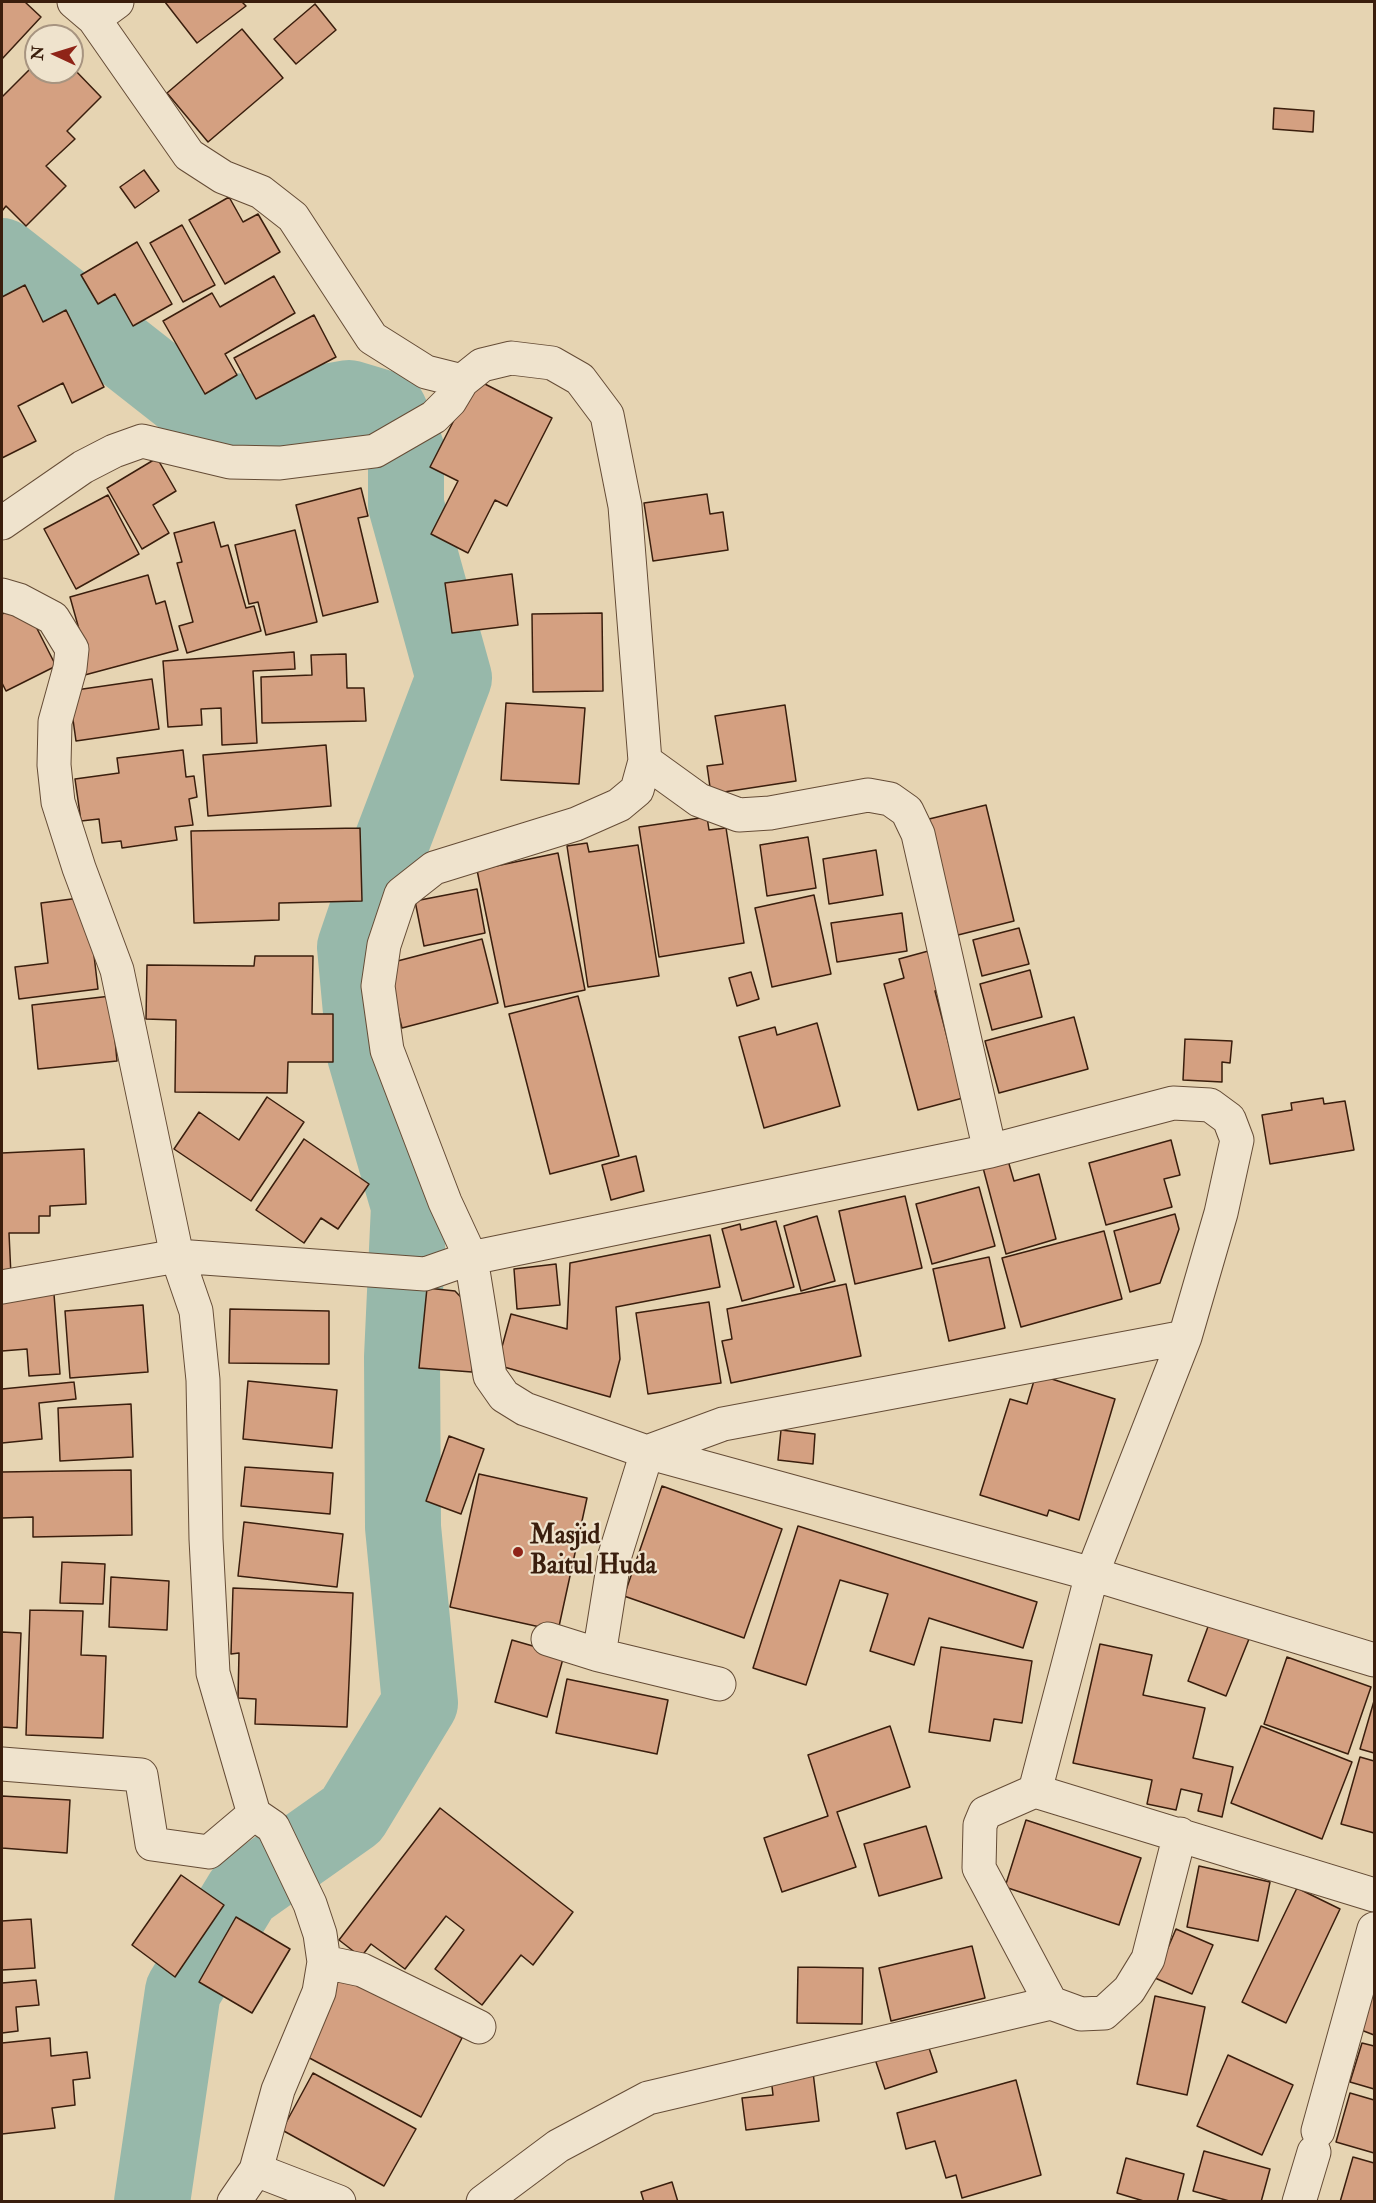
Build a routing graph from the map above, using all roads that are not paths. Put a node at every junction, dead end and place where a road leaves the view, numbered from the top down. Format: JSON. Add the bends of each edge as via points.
{"nodes":[{"id":1,"x":95,"y":7,"type":"edge"},
{"id":2,"x":462,"y":381,"type":"junction"},
{"id":3,"x":2,"y":523,"type":"edge"},
{"id":4,"x":2,"y":595,"type":"edge"},
{"id":5,"x":645,"y":761,"type":"junction"},
{"id":6,"x":990,"y":1151,"type":"junction"},
{"id":7,"x":177,"y":1256,"type":"junction"},
{"id":8,"x":471,"y":1258,"type":"junction"},
{"id":9,"x":2,"y":1287,"type":"edge"},
{"id":10,"x":1185,"y":1337,"type":"junction"},
{"id":11,"x":647,"y":1452,"type":"junction"},
{"id":12,"x":1092,"y":1574,"type":"junction"},
{"id":13,"x":548,"y":1639,"type":"dead end"},
{"id":14,"x":599,"y":1655,"type":"junction"},
{"id":15,"x":1374,"y":1660,"type":"edge"},
{"id":16,"x":719,"y":1684,"type":"dead end"},
{"id":17,"x":2,"y":1764,"type":"edge"},
{"id":18,"x":1035,"y":1791,"type":"junction"},
{"id":19,"x":263,"y":1820,"type":"junction"},
{"id":20,"x":1180,"y":1834,"type":"junction"},
{"id":21,"x":1374,"y":1895,"type":"edge"},
{"id":22,"x":1374,"y":1929,"type":"edge"},
{"id":23,"x":324,"y":1962,"type":"junction"},
{"id":24,"x":1051,"y":2003,"type":"junction"},
{"id":25,"x":479,"y":2027,"type":"dead end"},
{"id":26,"x":256,"y":2170,"type":"junction"},
{"id":27,"x":234,"y":2202,"type":"edge"},
{"id":28,"x":339,"y":2202,"type":"edge"},
{"id":29,"x":483,"y":2202,"type":"edge"},
{"id":30,"x":1299,"y":2202,"type":"edge"}],
"edges":[{"from":1,"to":2,"type":"street","via":[[189,155],[222,177],[261,192],[293,217],[372,338],[426,372]]},
{"from":2,"to":3,"type":"street","via":[[434,417],[375,451],[280,463],[230,462],[142,441],[83,467]]},
{"from":2,"to":5,"type":"street","via":[[482,365],[511,358],[552,363],[580,379],[607,415],[626,506]]},
{"from":4,"to":7,"type":"street","via":[[53,618],[72,648],[55,722],[58,802],[117,970]]},
{"from":5,"to":6,"type":"street","via":[[699,800],[739,815],[868,795],[890,799],[907,811],[918,834]]},
{"from":5,"to":8,"type":"street","via":[[637,790],[619,806],[576,824],[434,868],[401,894],[384,945],[378,986],[387,1050],[445,1202]]},
{"from":6,"to":8,"type":"street"},
{"from":6,"to":10,"type":"street","via":[[1173,1103],[1210,1105],[1229,1119],[1237,1140],[1221,1213]]},
{"from":7,"to":8,"type":"street","via":[[425,1274]]},
{"from":7,"to":9,"type":"street"},
{"from":7,"to":19,"type":"street","via":[[196,1311],[203,1380],[213,1673]]},
{"from":8,"to":11,"type":"street","via":[[490,1376],[504,1396],[525,1408]]},
{"from":10,"to":11,"type":"street","via":[[723,1424]]},
{"from":10,"to":12,"type":"street"},
{"from":11,"to":12,"type":"street"},
{"from":11,"to":14,"type":"street","via":[[615,1555]]},
{"from":12,"to":15,"type":"street"},
{"from":12,"to":18,"type":"street"},
{"from":13,"to":14,"type":"street"},
{"from":14,"to":16,"type":"street"},
{"from":17,"to":19,"type":"street","via":[[141,1775],[152,1844],[209,1852]]},
{"from":18,"to":20,"type":"street"},
{"from":18,"to":24,"type":"street","via":[[985,1813],[979,1833],[979,1868]]},
{"from":19,"to":23,"type":"street","via":[[310,1904]]},
{"from":20,"to":21,"type":"street"},
{"from":20,"to":24,"type":"street","via":[[1148,1959],[1129,1990],[1104,2013],[1081,2014]]},
{"from":22,"to":30,"type":"street"},
{"from":23,"to":25,"type":"street","via":[[362,1970]]},
{"from":23,"to":26,"type":"street","via":[[319,1992],[278,2090]]},
{"from":24,"to":29,"type":"street","via":[[648,2098],[558,2146]]},
{"from":26,"to":27,"type":"street"},
{"from":26,"to":28,"type":"street"}]}
